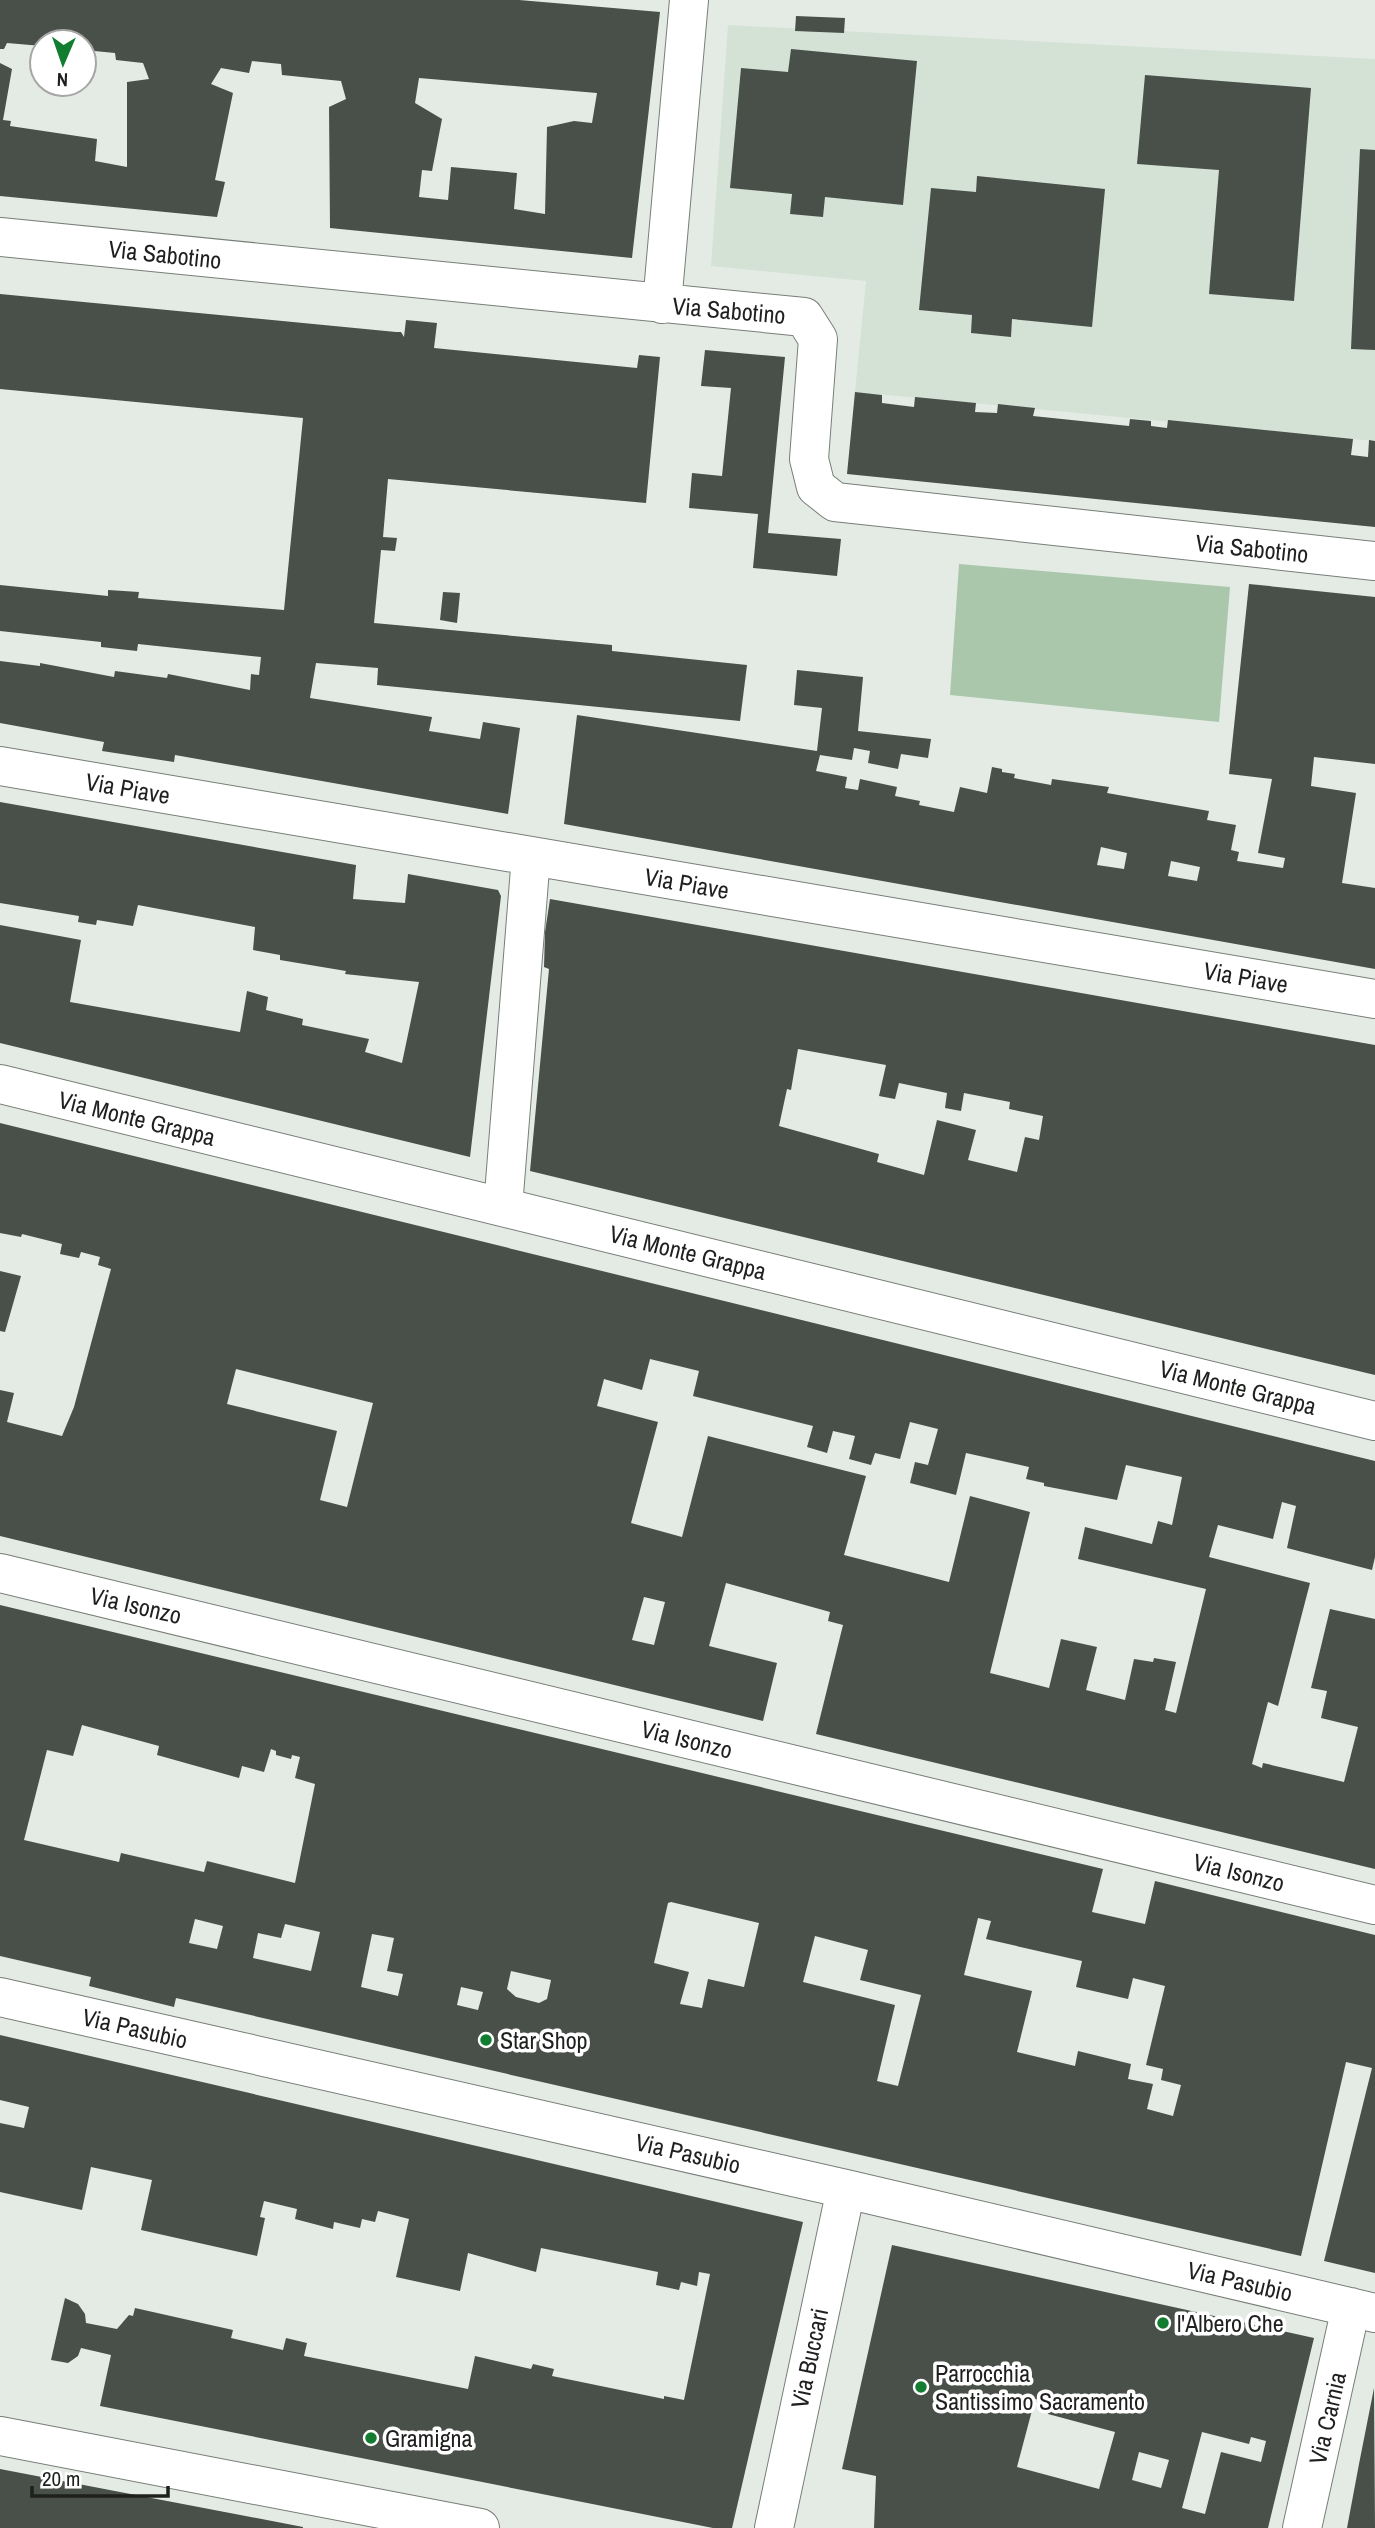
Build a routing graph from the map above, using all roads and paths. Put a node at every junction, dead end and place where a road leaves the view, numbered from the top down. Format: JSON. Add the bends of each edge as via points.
{"nodes":[{"id":1,"x":689,"y":0,"type":"edge"},
{"id":2,"x":0,"y":237,"type":"edge"},
{"id":3,"x":662,"y":304,"type":"junction"},
{"id":4,"x":1375,"y":561,"type":"edge"},
{"id":5,"x":0,"y":766,"type":"edge"},
{"id":6,"x":531,"y":856,"type":"junction"},
{"id":7,"x":1375,"y":999,"type":"edge"},
{"id":8,"x":0,"y":1084,"type":"edge"},
{"id":9,"x":503,"y":1207,"type":"junction"},
{"id":10,"x":1375,"y":1421,"type":"edge"},
{"id":11,"x":0,"y":1573,"type":"edge"},
{"id":12,"x":1375,"y":1905,"type":"edge"},
{"id":13,"x":0,"y":1997,"type":"edge"},
{"id":14,"x":846,"y":2189,"type":"junction"},
{"id":15,"x":1363,"y":2310,"type":"edge"},
{"id":16,"x":0,"y":2436,"type":"edge"},
{"id":17,"x":480,"y":2528,"type":"edge"},
{"id":18,"x":774,"y":2528,"type":"edge"},
{"id":19,"x":1302,"y":2528,"type":"edge"}],
"edges":[{"from":1,"to":3,"type":"street"},
{"from":2,"to":3,"type":"street","name":"Via Sabotino"},
{"from":3,"to":4,"type":"street","name":"Via Sabotino","via":[[804,317],[818,340],[809,459],[816,487],[835,502]]},
{"from":5,"to":6,"type":"street","name":"Via Piave"},
{"from":6,"to":7,"type":"street","name":"Via Piave"},
{"from":6,"to":9,"type":"street"},
{"from":8,"to":9,"type":"street","name":"Via Monte Grappa"},
{"from":9,"to":10,"type":"street","name":"Via Monte Grappa"},
{"from":11,"to":12,"type":"street","name":"Via Isonzo"},
{"from":13,"to":14,"type":"street","name":"Via Pasubio"},
{"from":14,"to":15,"type":"street","name":"Via Pasubio"},
{"from":14,"to":18,"type":"street","name":"Via Buccari"},
{"from":15,"to":19,"type":"street","name":"Via Carnia"},
{"from":16,"to":17,"type":"street"}]}
